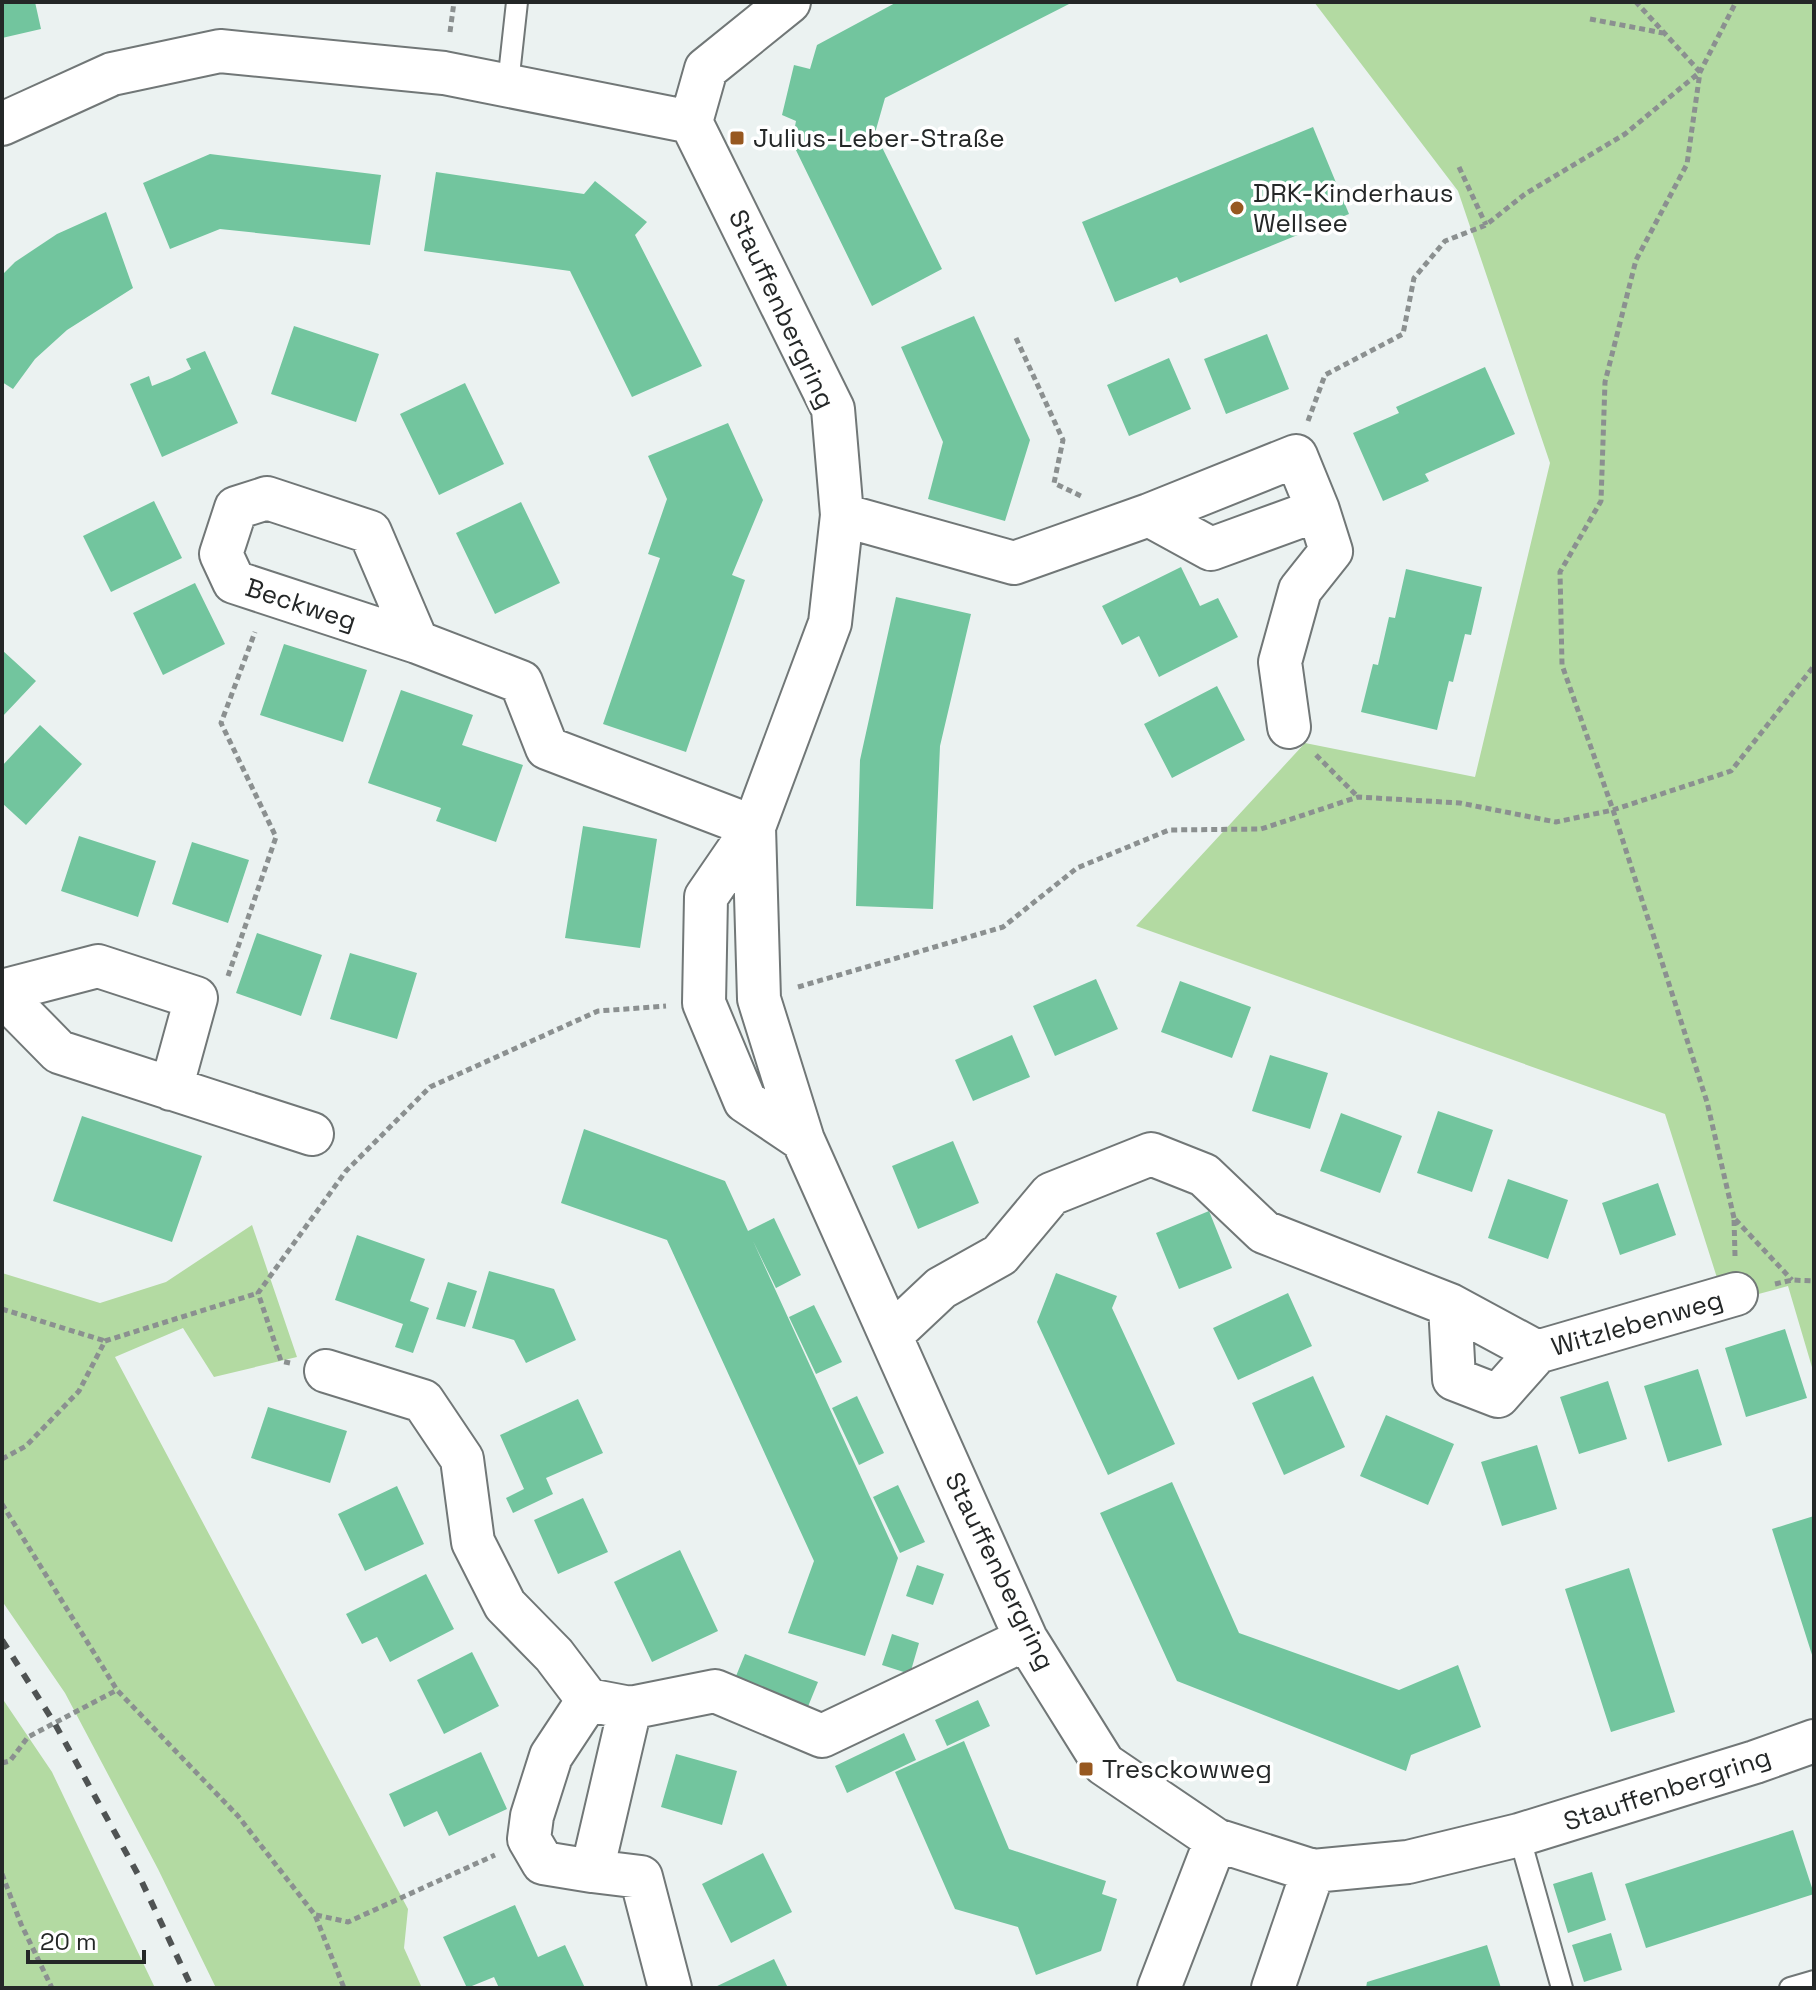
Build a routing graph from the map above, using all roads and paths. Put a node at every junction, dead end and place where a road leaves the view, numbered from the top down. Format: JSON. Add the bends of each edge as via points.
{"nodes":[{"id":1,"x":517,"y":2,"type":"edge"},
{"id":2,"x":789,"y":2,"type":"edge"},
{"id":3,"x":1636,"y":2,"type":"edge"},
{"id":4,"x":1736,"y":2,"type":"edge"},
{"id":5,"x":1590,"y":19,"type":"dead end"},
{"id":6,"x":1665,"y":34,"type":"junction"},
{"id":7,"x":1700,"y":72,"type":"junction"},
{"id":8,"x":508,"y":84,"type":"junction"},
{"id":9,"x":691,"y":122,"type":"junction"},
{"id":10,"x":2,"y":124,"type":"edge"},
{"id":11,"x":1459,"y":167,"type":"dead end"},
{"id":12,"x":1486,"y":225,"type":"junction"},
{"id":13,"x":1016,"y":338,"type":"dead end"},
{"id":14,"x":1296,"y":456,"type":"junction"},
{"id":15,"x":1318,"y":510,"type":"junction"},
{"id":16,"x":842,"y":515,"type":"junction"},
{"id":17,"x":1149,"y":515,"type":"junction"},
{"id":18,"x":1098,"y":533,"type":"junction"},
{"id":19,"x":269,"y":593,"type":"junction"},
{"id":20,"x":417,"y":642,"type":"junction"},
{"id":21,"x":1814,"y":666,"type":"edge"},
{"id":22,"x":1289,"y":727,"type":"joint"},
{"id":23,"x":1358,"y":797,"type":"junction"},
{"id":24,"x":1613,"y":810,"type":"junction"},
{"id":25,"x":754,"y":827,"type":"junction"},
{"id":26,"x":223,"y":990,"type":"dead end"},
{"id":27,"x":2,"y":992,"type":"edge"},
{"id":28,"x":759,"y":999,"type":"junction"},
{"id":29,"x":704,"y":1003,"type":"junction"},
{"id":30,"x":171,"y":1089,"type":"junction"},
{"id":31,"x":312,"y":1134,"type":"dead end"},
{"id":32,"x":803,"y":1140,"type":"junction"},
{"id":33,"x":1734,"y":1218,"type":"dead end"},
{"id":34,"x":1792,"y":1280,"type":"dead end"},
{"id":35,"x":1814,"y":1281,"type":"edge"},
{"id":36,"x":258,"y":1293,"type":"junction"},
{"id":37,"x":1736,"y":1294,"type":"dead end"},
{"id":38,"x":1450,"y":1305,"type":"junction"},
{"id":39,"x":2,"y":1309,"type":"edge"},
{"id":40,"x":891,"y":1335,"type":"junction"},
{"id":41,"x":105,"y":1341,"type":"junction"},
{"id":42,"x":1537,"y":1352,"type":"junction"},
{"id":43,"x":326,"y":1371,"type":"joint"},
{"id":44,"x":2,"y":1459,"type":"edge"},
{"id":45,"x":2,"y":1504,"type":"edge"},
{"id":46,"x":1026,"y":1639,"type":"junction"},
{"id":47,"x":117,"y":1690,"type":"junction"},
{"id":48,"x":588,"y":1700,"type":"junction"},
{"id":49,"x":630,"y":1708,"type":"junction"},
{"id":50,"x":1814,"y":1741,"type":"edge"},
{"id":51,"x":2,"y":1763,"type":"edge"},
{"id":52,"x":1519,"y":1835,"type":"junction"},
{"id":53,"x":529,"y":1839,"type":"junction"},
{"id":54,"x":1216,"y":1840,"type":"junction"},
{"id":55,"x":592,"y":1871,"type":"junction"},
{"id":56,"x":1313,"y":1871,"type":"junction"},
{"id":57,"x":2,"y":1874,"type":"edge"},
{"id":58,"x":315,"y":1915,"type":"junction"},
{"id":59,"x":1814,"y":1981,"type":"edge"},
{"id":60,"x":52,"y":1988,"type":"edge"},
{"id":61,"x":344,"y":1988,"type":"edge"},
{"id":62,"x":670,"y":1988,"type":"edge"},
{"id":63,"x":1159,"y":1988,"type":"edge"},
{"id":64,"x":1273,"y":1988,"type":"edge"},
{"id":65,"x":1562,"y":1988,"type":"edge"},
{"id":66,"x":1790,"y":1988,"type":"edge"}],
"edges":[{"from":1,"to":8,"type":"lane"},
{"from":2,"to":9,"type":"street","via":[[706,69]]},
{"from":3,"to":6,"type":"path"},
{"from":4,"to":7,"type":"path"},
{"from":5,"to":6,"type":"path"},
{"from":6,"to":7,"type":"path"},
{"from":7,"to":12,"type":"path","via":[[1625,134],[1525,194]]},
{"from":7,"to":24,"type":"path","via":[[1687,164],[1636,260],[1605,382],[1601,501],[1560,572],[1562,665]]},
{"from":8,"to":9,"type":"street"},
{"from":8,"to":10,"type":"street","via":[[220,51],[112,74]]},
{"from":9,"to":16,"type":"street","name":"Stauffenbergring","via":[[833,409]]},
{"from":11,"to":12,"type":"path"},
{"from":12,"to":14,"type":"path","via":[[1445,241],[1414,278],[1403,334],[1325,375]]},
{"from":13,"to":18,"type":"path","via":[[1063,440],[1054,483],[1083,497]]},
{"from":14,"to":15,"type":"street"},
{"from":14,"to":17,"type":"street"},
{"from":15,"to":17,"type":"street","via":[[1211,549]]},
{"from":15,"to":22,"type":"street","via":[[1331,551],[1300,590],[1280,662]]},
{"from":16,"to":18,"type":"street","via":[[1014,563]]},
{"from":16,"to":25,"type":"street","name":"Stauffenbergring","via":[[830,623]]},
{"from":17,"to":18,"type":"street"},
{"from":19,"to":20,"type":"street","name":"Beckweg"},
{"from":19,"to":20,"type":"street","name":"Beckweg","via":[[234,582],[221,554],[236,508],[267,498],[370,532]]},
{"from":19,"to":26,"type":"path","via":[[221,723],[276,837]]},
{"from":20,"to":25,"type":"street","name":"Beckweg","via":[[521,682],[547,748]]},
{"from":21,"to":24,"type":"path","via":[[1731,771]]},
{"from":22,"to":23,"type":"path"},
{"from":23,"to":24,"type":"path","via":[[1460,803],[1556,822]]},
{"from":23,"to":28,"type":"path","via":[[1261,829],[1169,830],[1077,868],[1003,927]]},
{"from":24,"to":33,"type":"path","via":[[1707,1102]]},
{"from":25,"to":28,"type":"street","name":"Stauffenbergring"},
{"from":25,"to":29,"type":"street","name":"Stauffenbergring","via":[[706,897]]},
{"from":27,"to":30,"type":"street","via":[[59,1052]]},
{"from":27,"to":30,"type":"street","via":[[98,966],[196,998]]},
{"from":28,"to":32,"type":"street","name":"Stauffenbergring"},
{"from":29,"to":32,"type":"street","name":"Stauffenbergring","via":[[745,1101]]},
{"from":29,"to":36,"type":"path","via":[[598,1011],[430,1087],[346,1171]]},
{"from":30,"to":31,"type":"street"},
{"from":32,"to":40,"type":"street","name":"Stauffenbergring"},
{"from":34,"to":35,"type":"path"},
{"from":36,"to":41,"type":"path"},
{"from":36,"to":43,"type":"path","via":[[281,1361]]},
{"from":37,"to":42,"type":"street","name":"Witzlebenweg"},
{"from":38,"to":40,"type":"street","name":"Witzlebenweg","via":[[1264,1232],[1204,1175],[1151,1154],[1051,1194],[1000,1255],[941,1288]]},
{"from":38,"to":42,"type":"street","name":"Witzlebenweg"},
{"from":38,"to":42,"type":"street","name":"Witzlebenweg","via":[[1454,1379],[1498,1396]]},
{"from":39,"to":41,"type":"path"},
{"from":40,"to":46,"type":"street","name":"Stauffenbergring"},
{"from":41,"to":44,"type":"path","via":[[79,1391],[26,1446]]},
{"from":43,"to":48,"type":"street","via":[[423,1401],[462,1459],[473,1542],[505,1605],[554,1655]]},
{"from":45,"to":47,"type":"path"},
{"from":46,"to":49,"type":"street","via":[[822,1736],[715,1691]]},
{"from":46,"to":54,"type":"street","name":"Stauffenbergring","via":[[1104,1764]]},
{"from":47,"to":51,"type":"path","via":[[28,1737],[10,1761]]},
{"from":47,"to":58,"type":"path","via":[[238,1816]]},
{"from":48,"to":49,"type":"street"},
{"from":48,"to":53,"type":"street","via":[[551,1756]]},
{"from":49,"to":55,"type":"street"},
{"from":50,"to":52,"type":"street","name":"Stauffenbergring"},
{"from":52,"to":56,"type":"street","name":"Stauffenbergring","via":[[1408,1862]]},
{"from":52,"to":65,"type":"lane"},
{"from":53,"to":55,"type":"street","via":[[543,1863]]},
{"from":53,"to":58,"type":"path","via":[[348,1922]]},
{"from":54,"to":56,"type":"street","name":"Stauffenbergring"},
{"from":54,"to":63,"type":"street"},
{"from":55,"to":62,"type":"street","via":[[641,1877]]},
{"from":56,"to":64,"type":"street"},
{"from":57,"to":60,"type":"path"},
{"from":58,"to":61,"type":"path"},
{"from":59,"to":66,"type":"lane"}]}
